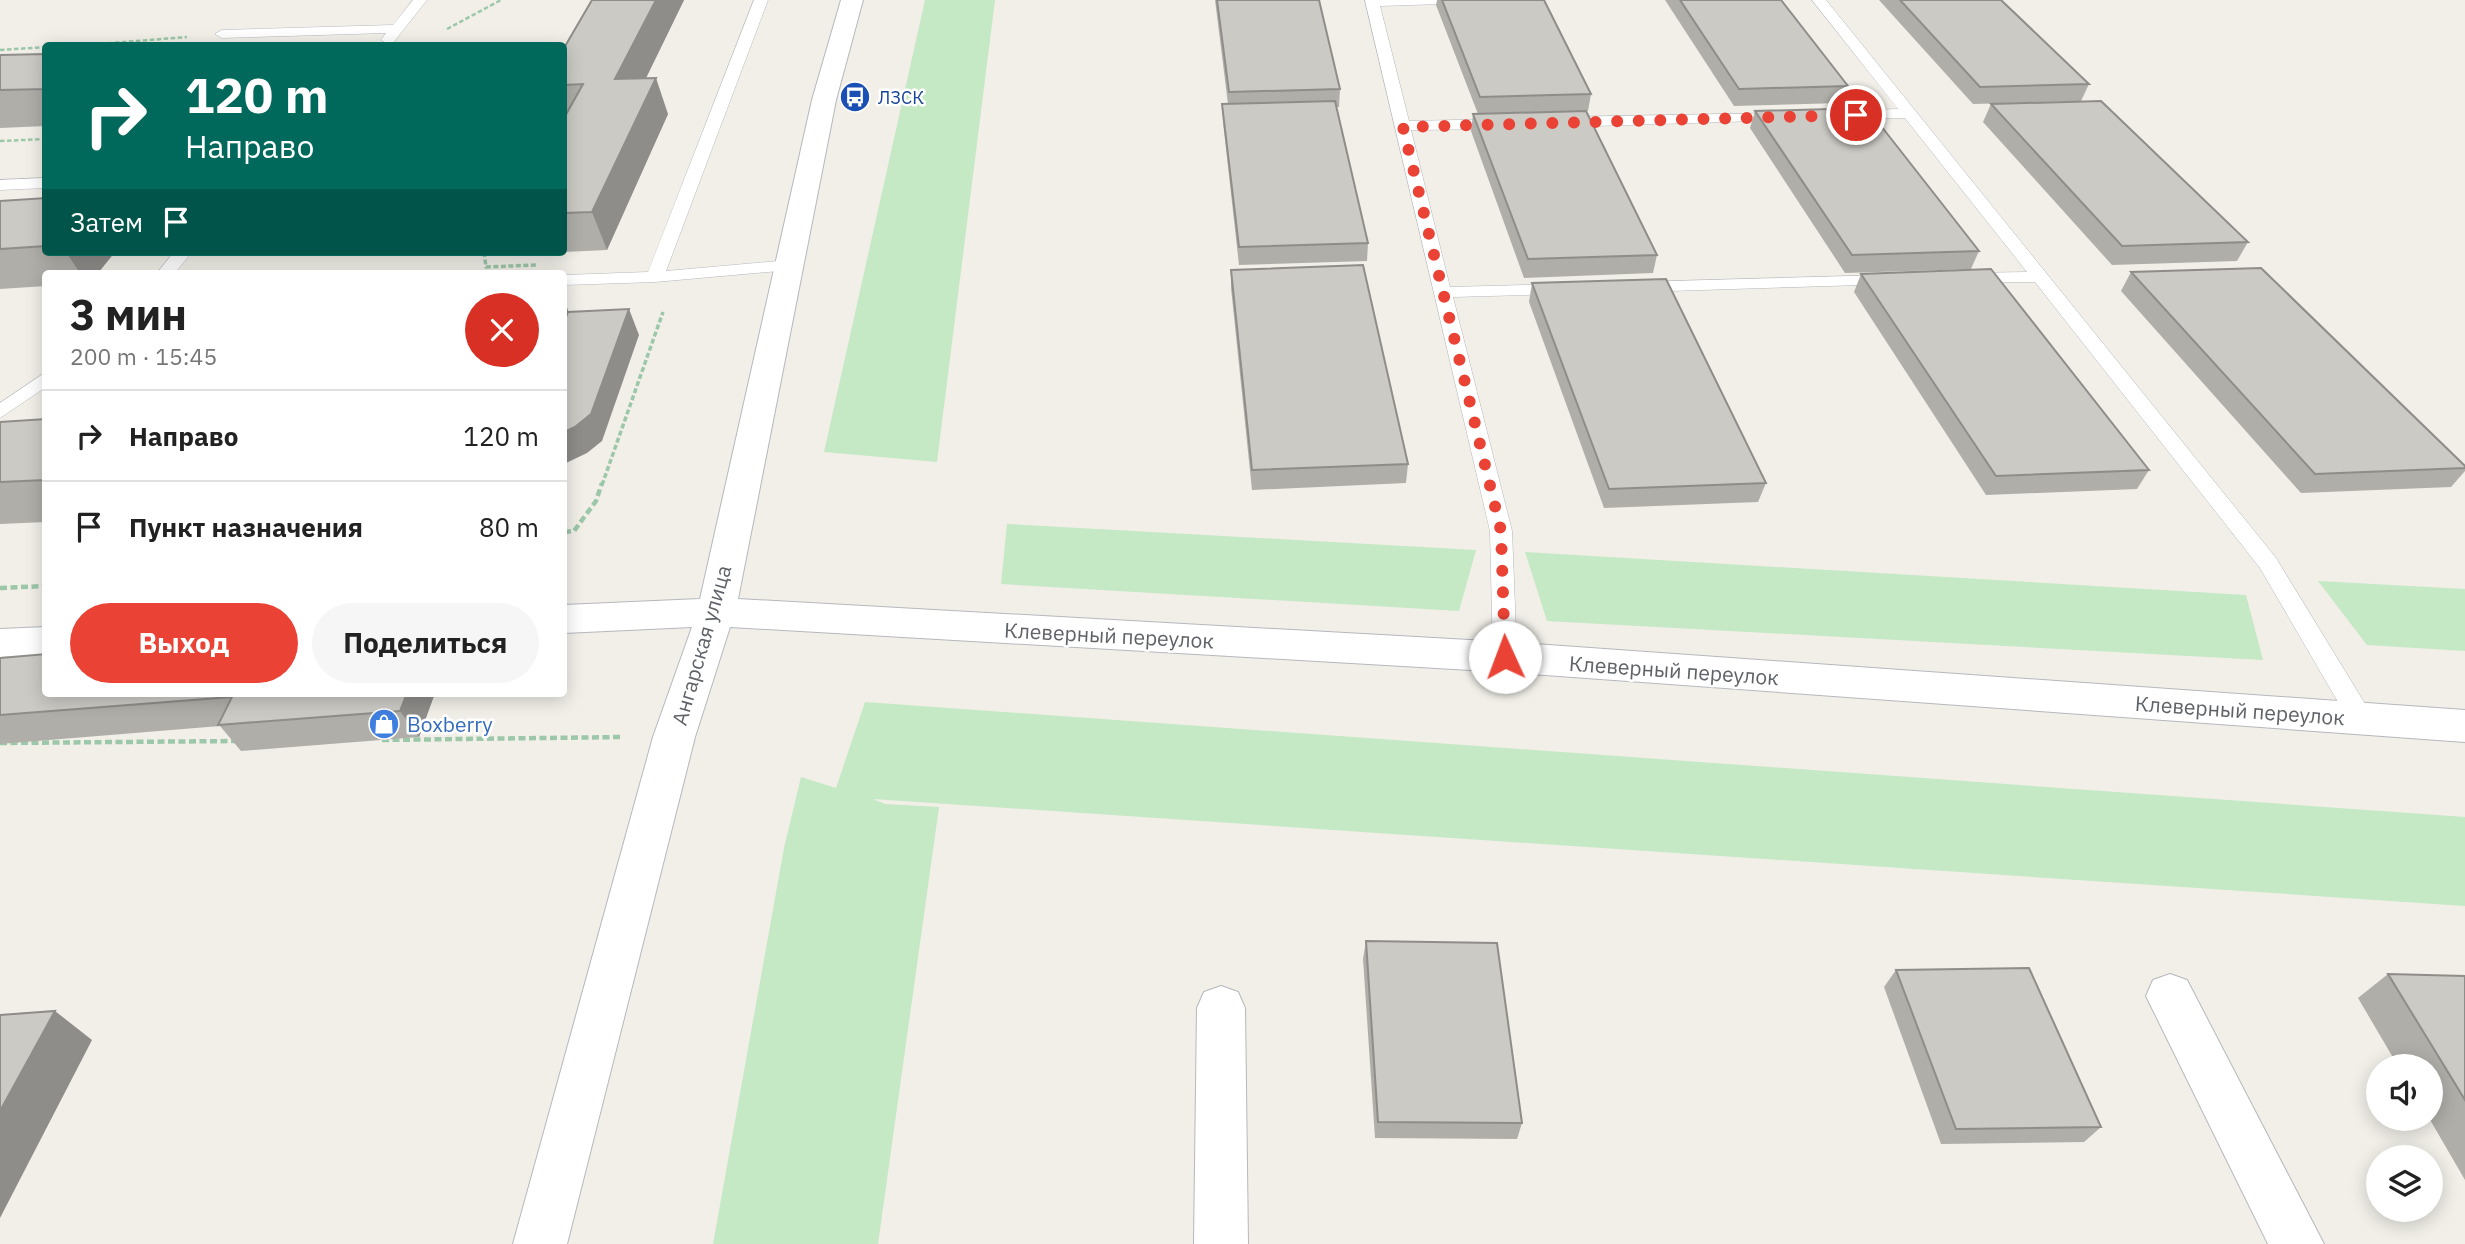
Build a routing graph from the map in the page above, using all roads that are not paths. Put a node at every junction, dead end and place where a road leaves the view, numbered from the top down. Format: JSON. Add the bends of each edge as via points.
{"nodes":[{"id":1,"x":420,"y":0,"type":"edge"},
{"id":2,"x":761,"y":0,"type":"edge"},
{"id":3,"x":852,"y":0,"type":"edge"},
{"id":4,"x":1441,"y":0,"type":"edge"},
{"id":5,"x":1819,"y":0,"type":"edge"},
{"id":6,"x":1372,"y":1,"type":"edge"},
{"id":7,"x":396,"y":29,"type":"junction"},
{"id":8,"x":222,"y":34,"type":"road end"},
{"id":9,"x":386,"y":42,"type":"edge"},
{"id":10,"x":1909,"y":114,"type":"junction"},
{"id":11,"x":1800,"y":116,"type":"edge"},
{"id":12,"x":1827,"y":116,"type":"edge"},
{"id":13,"x":1553,"y":123,"type":"edge"},
{"id":14,"x":1512,"y":124,"type":"edge"},
{"id":15,"x":1403,"y":127,"type":"junction"},
{"id":16,"x":42,"y":183,"type":"edge"},
{"id":17,"x":0,"y":185,"type":"edge"},
{"id":18,"x":180,"y":256,"type":"edge"},
{"id":19,"x":790,"y":265,"type":"junction"},
{"id":20,"x":168,"y":270,"type":"edge"},
{"id":21,"x":2039,"y":276,"type":"junction"},
{"id":22,"x":655,"y":277,"type":"junction"},
{"id":23,"x":1942,"y":279,"type":"edge"},
{"id":24,"x":1900,"y":280,"type":"edge"},
{"id":25,"x":567,"y":281,"type":"edge"},
{"id":26,"x":1623,"y":287,"type":"edge"},
{"id":27,"x":1581,"y":288,"type":"edge"},
{"id":28,"x":1443,"y":292,"type":"junction"},
{"id":29,"x":42,"y":381,"type":"edge"},
{"id":30,"x":0,"y":412,"type":"edge"},
{"id":31,"x":716,"y":612,"type":"junction"},
{"id":32,"x":567,"y":619,"type":"edge"},
{"id":33,"x":42,"y":641,"type":"edge"},
{"id":34,"x":0,"y":643,"type":"edge"},
{"id":35,"x":1505,"y":657,"type":"junction"},
{"id":36,"x":2361,"y":719,"type":"junction"},
{"id":37,"x":2465,"y":726,"type":"edge"},
{"id":38,"x":2171,"y":996,"type":"dead end"},
{"id":39,"x":1221,"y":1008,"type":"dead end"},
{"id":40,"x":540,"y":1244,"type":"edge"},
{"id":41,"x":1221,"y":1244,"type":"edge"},
{"id":42,"x":2297,"y":1244,"type":"edge"}],
"edges":[{"from":1,"to":7,"type":"lane"},
{"from":2,"to":22,"type":"lane"},
{"from":3,"to":19,"type":"street","name":"Ангарская улица","via":[[824,100]]},
{"from":4,"to":6,"type":"lane"},
{"from":5,"to":10,"type":"lane"},
{"from":6,"to":15,"type":"lane"},
{"from":7,"to":8,"type":"lane"},
{"from":7,"to":9,"type":"lane"},
{"from":10,"to":12,"type":"lane"},
{"from":10,"to":21,"type":"lane"},
{"from":11,"to":13,"type":"lane"},
{"from":14,"to":15,"type":"lane"},
{"from":15,"to":28,"type":"lane"},
{"from":16,"to":17,"type":"lane"},
{"from":18,"to":20,"type":"lane"},
{"from":19,"to":22,"type":"lane"},
{"from":19,"to":31,"type":"street","name":"Ангарская улица"},
{"from":21,"to":23,"type":"lane"},
{"from":21,"to":36,"type":"lane","via":[[2268,563]]},
{"from":22,"to":25,"type":"lane"},
{"from":24,"to":26,"type":"lane"},
{"from":27,"to":28,"type":"lane"},
{"from":28,"to":35,"type":"lane","via":[[1501,531]]},
{"from":29,"to":30,"type":"lane"},
{"from":31,"to":32,"type":"street","name":"Клеверный переулок"},
{"from":31,"to":35,"type":"street","name":"Клеверный переулок"},
{"from":31,"to":40,"type":"street","name":"Ангарская улица","via":[[674,737]]},
{"from":33,"to":34,"type":"street"},
{"from":35,"to":36,"type":"street","name":"Клеверный переулок"},
{"from":36,"to":37,"type":"street","name":"Клеверный переулок"},
{"from":38,"to":42,"type":"street"},
{"from":39,"to":41,"type":"street"}]}
